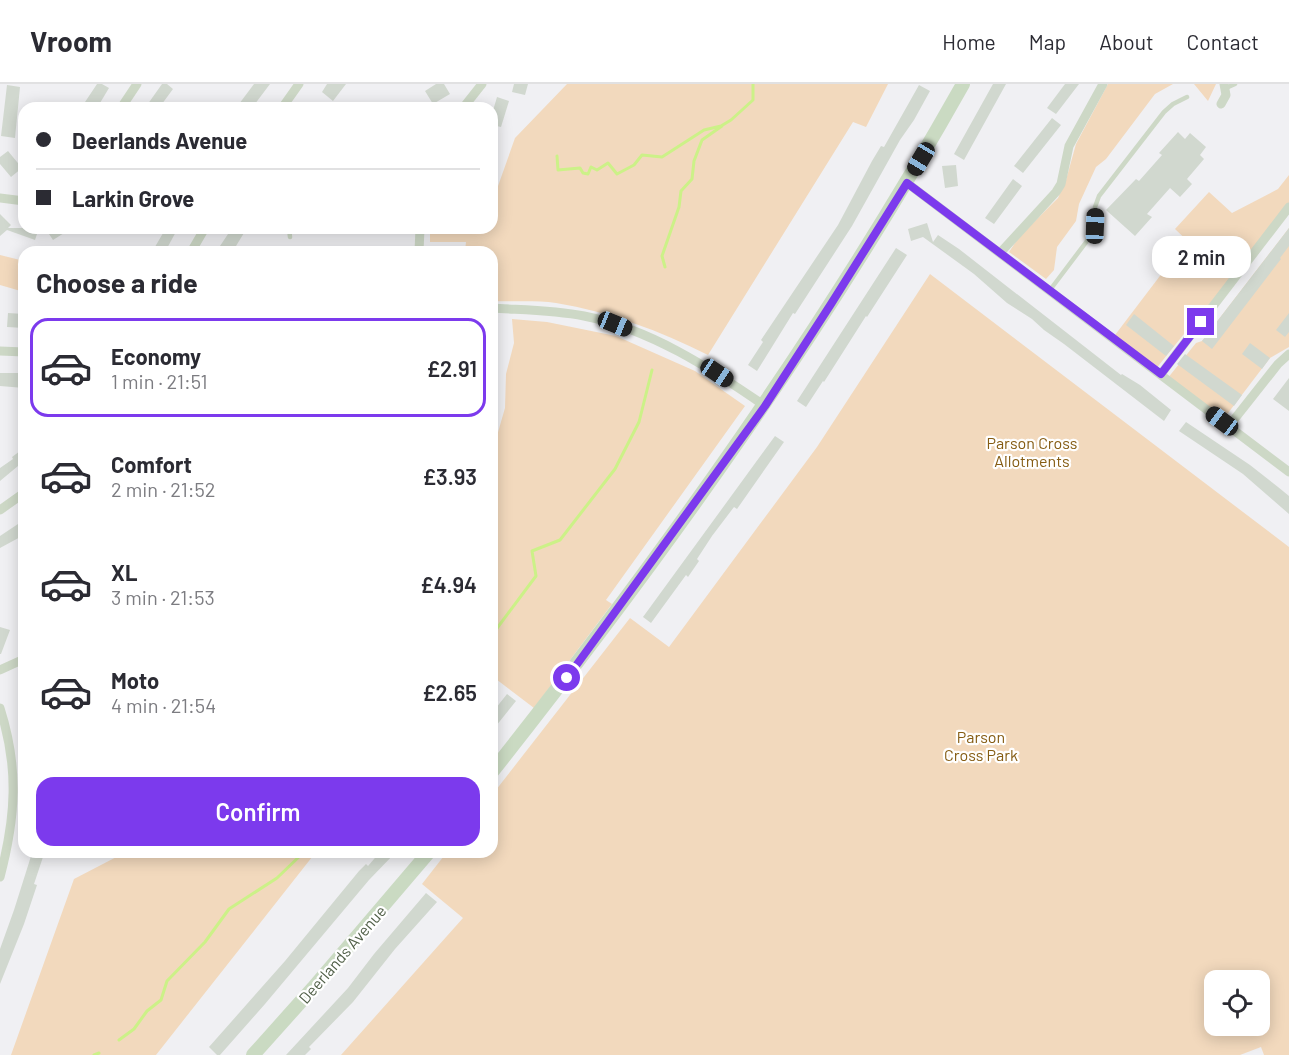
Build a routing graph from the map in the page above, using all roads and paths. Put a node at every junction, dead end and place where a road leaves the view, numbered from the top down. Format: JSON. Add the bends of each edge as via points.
{"nodes":[{"id":1,"x":137,"y":84,"type":"edge"},
{"id":2,"x":299,"y":84,"type":"edge"},
{"id":3,"x":482,"y":84,"type":"edge"},
{"id":4,"x":963,"y":84,"type":"edge"},
{"id":5,"x":1103,"y":84,"type":"edge"},
{"id":6,"x":1229,"y":85,"type":"edge"},
{"id":7,"x":1187,"y":97,"type":"dead end"},
{"id":8,"x":125,"y":102,"type":"edge"},
{"id":9,"x":286,"y":102,"type":"edge"},
{"id":10,"x":468,"y":102,"type":"edge"},
{"id":11,"x":1221,"y":104,"type":"dead end"},
{"id":12,"x":907,"y":183,"type":"junction"},
{"id":13,"x":0,"y":198,"type":"edge"},
{"id":14,"x":18,"y":200,"type":"edge"},
{"id":15,"x":1289,"y":207,"type":"edge"},
{"id":16,"x":1000,"y":253,"type":"junction"},
{"id":17,"x":1050,"y":290,"type":"junction"},
{"id":18,"x":498,"y":308,"type":"edge"},
{"id":19,"x":0,"y":351,"type":"edge"},
{"id":20,"x":18,"y":352,"type":"edge"},
{"id":21,"x":1289,"y":354,"type":"edge"},
{"id":22,"x":1161,"y":374,"type":"junction"},
{"id":23,"x":765,"y":406,"type":"junction"},
{"id":24,"x":1229,"y":426,"type":"junction"},
{"id":25,"x":1289,"y":472,"type":"edge"},
{"id":26,"x":18,"y":498,"type":"edge"},
{"id":27,"x":0,"y":510,"type":"edge"},
{"id":28,"x":18,"y":661,"type":"edge"},
{"id":29,"x":0,"y":670,"type":"edge"},
{"id":30,"x":0,"y":708,"type":"edge"},
{"id":31,"x":498,"y":764,"type":"edge"},
{"id":32,"x":18,"y":813,"type":"edge"},
{"id":33,"x":13,"y":814,"type":"junction"},
{"id":34,"x":424,"y":858,"type":"edge"},
{"id":35,"x":0,"y":877,"type":"edge"},
{"id":36,"x":253,"y":1055,"type":"edge"}],
"edges":[{"from":1,"to":8,"type":"street"},
{"from":2,"to":9,"type":"street"},
{"from":3,"to":10,"type":"street"},
{"from":4,"to":12,"type":"street"},
{"from":5,"to":16,"type":"street","via":[[1069,146],[1056,192]]},
{"from":6,"to":11,"type":"street"},
{"from":7,"to":17,"type":"lane","via":[[1164,112],[1099,196],[1093,232]]},
{"from":12,"to":16,"type":"street"},
{"from":12,"to":23,"type":"street"},
{"from":13,"to":14,"type":"street"},
{"from":15,"to":22,"type":"street"},
{"from":16,"to":17,"type":"street"},
{"from":17,"to":22,"type":"street"},
{"from":18,"to":23,"type":"street","via":[[560,312],[615,324],[717,373]]},
{"from":19,"to":20,"type":"street"},
{"from":21,"to":24,"type":"street"},
{"from":22,"to":24,"type":"street"},
{"from":23,"to":31,"type":"street","via":[[567,678]]},
{"from":24,"to":25,"type":"street"},
{"from":26,"to":27,"type":"street"},
{"from":28,"to":29,"type":"street"},
{"from":30,"to":33,"type":"street","via":[[11,754]]},
{"from":32,"to":33,"type":"street"},
{"from":33,"to":35,"type":"street"},
{"from":34,"to":36,"type":"street","name":"Deerlands Avenue"}]}
